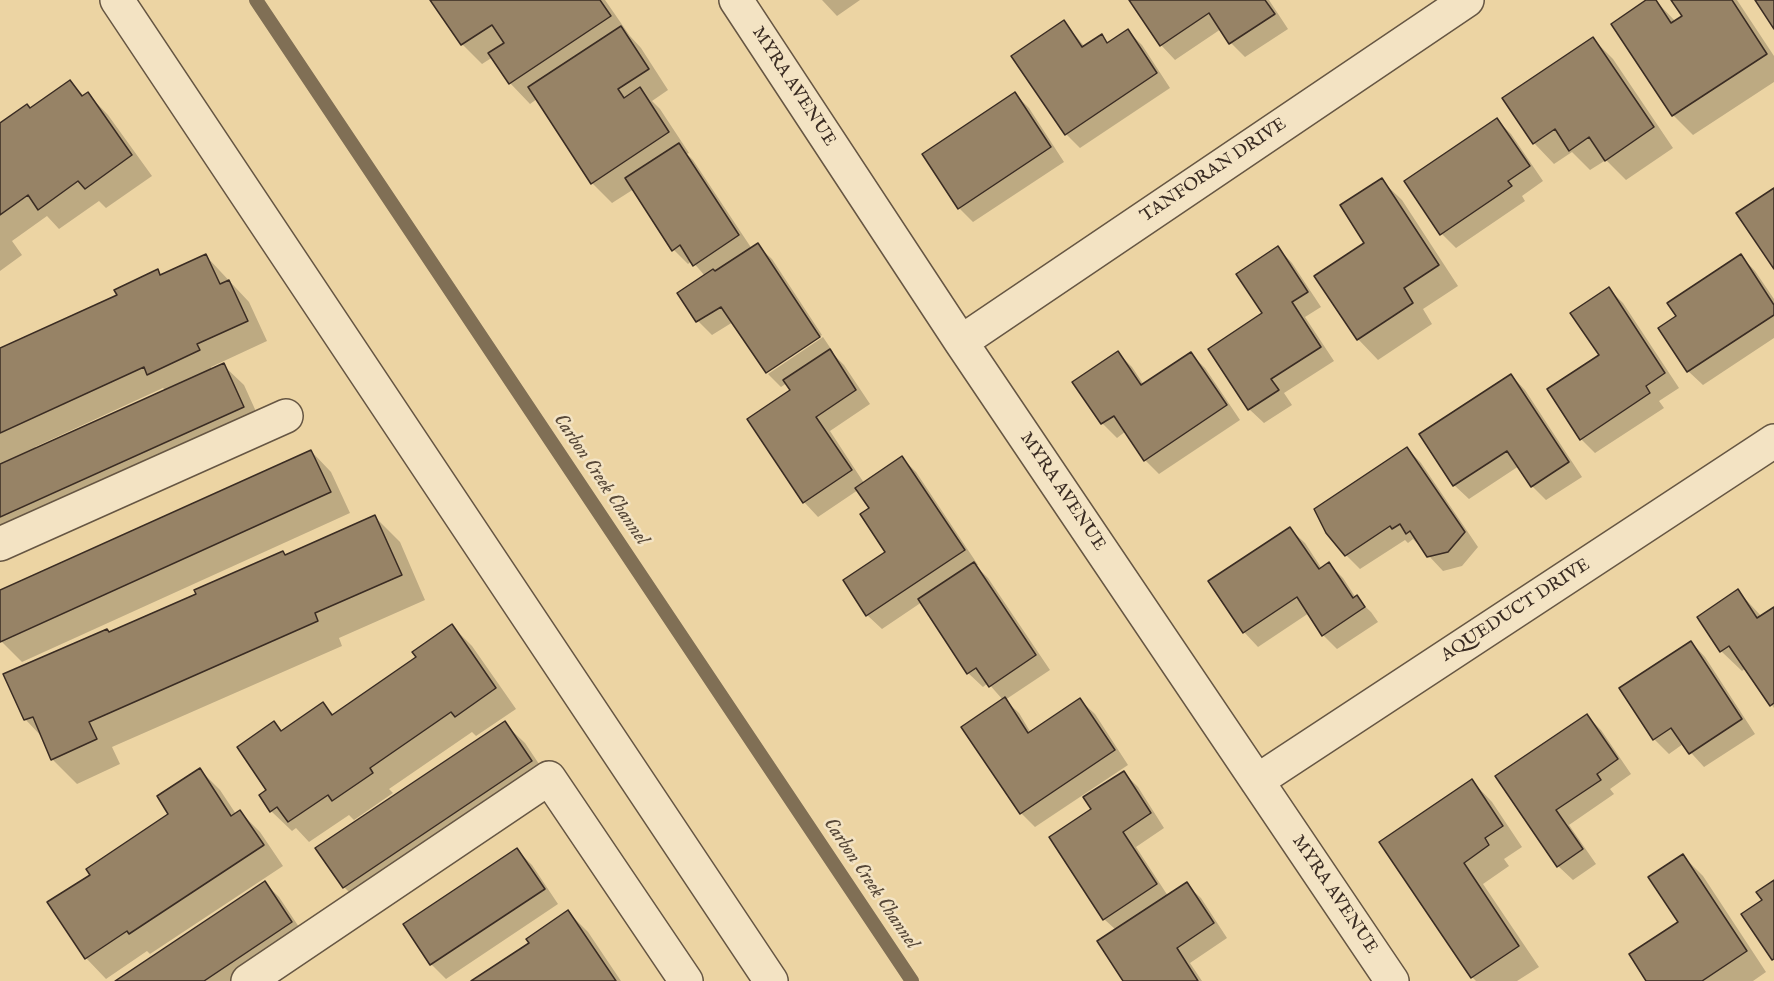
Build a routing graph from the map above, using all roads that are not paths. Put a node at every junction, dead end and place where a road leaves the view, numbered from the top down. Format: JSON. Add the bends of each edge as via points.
{"nodes":[{"id":1,"x":117,"y":0,"type":"edge"},
{"id":2,"x":736,"y":0,"type":"edge"},
{"id":3,"x":1467,"y":0,"type":"edge"},
{"id":4,"x":961,"y":342,"type":"junction"},
{"id":5,"x":286,"y":416,"type":"dead end"},
{"id":6,"x":1774,"y":441,"type":"edge"},
{"id":7,"x":0,"y":544,"type":"edge"},
{"id":8,"x":1257,"y":781,"type":"junction"},
{"id":9,"x":248,"y":981,"type":"edge"},
{"id":10,"x":686,"y":981,"type":"edge"},
{"id":11,"x":771,"y":981,"type":"edge"},
{"id":12,"x":1392,"y":981,"type":"edge"}],
"edges":[{"from":1,"to":11,"type":"street"},
{"from":2,"to":4,"type":"street","name":"MYRA AVENUE"},
{"from":3,"to":4,"type":"street","name":"TANFORAN DRIVE"},
{"from":4,"to":8,"type":"street","name":"MYRA AVENUE"},
{"from":5,"to":7,"type":"street"},
{"from":6,"to":8,"type":"street","name":"AQUEDUCT DRIVE"},
{"from":8,"to":12,"type":"street","name":"MYRA AVENUE"},
{"from":9,"to":10,"type":"street","via":[[549,778]]}]}
